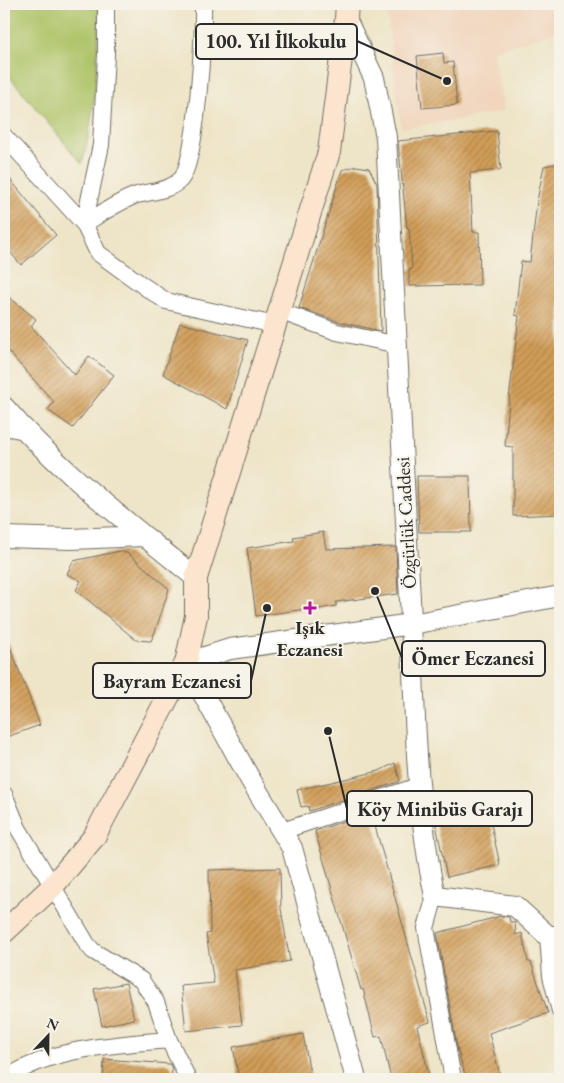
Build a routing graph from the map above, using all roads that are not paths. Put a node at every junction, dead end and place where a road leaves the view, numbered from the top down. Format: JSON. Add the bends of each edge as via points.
{"nodes":[{"id":1,"x":106,"y":4,"type":"edge"},
{"id":2,"x":203,"y":4,"type":"edge"},
{"id":3,"x":346,"y":11,"type":"edge"},
{"id":4,"x":4,"y":136,"type":"edge"},
{"id":5,"x":84,"y":224,"type":"junction"},
{"id":6,"x":277,"y":318,"type":"junction"},
{"id":7,"x":398,"y":345,"type":"junction"},
{"id":8,"x":4,"y":407,"type":"edge"},
{"id":9,"x":4,"y":427,"type":"edge"},
{"id":10,"x":25,"y":431,"type":"junction"},
{"id":11,"x":144,"y":536,"type":"junction"},
{"id":12,"x":4,"y":537,"type":"edge"},
{"id":13,"x":196,"y":578,"type":"junction"},
{"id":14,"x":560,"y":596,"type":"edge"},
{"id":15,"x":412,"y":624,"type":"junction"},
{"id":16,"x":186,"y":663,"type":"junction"},
{"id":17,"x":418,"y":786,"type":"junction"},
{"id":18,"x":4,"y":794,"type":"edge"},
{"id":19,"x":282,"y":831,"type":"junction"},
{"id":20,"x":52,"y":887,"type":"junction"},
{"id":21,"x":435,"y":896,"type":"junction"},
{"id":22,"x":4,"y":932,"type":"edge"},
{"id":23,"x":554,"y":936,"type":"edge"},
{"id":24,"x":560,"y":1011,"type":"edge"},
{"id":25,"x":169,"y":1040,"type":"junction"},
{"id":26,"x":6,"y":1079,"type":"edge"},
{"id":27,"x":188,"y":1079,"type":"edge"},
{"id":28,"x":356,"y":1079,"type":"edge"},
{"id":29,"x":453,"y":1079,"type":"edge"}],
"edges":[{"from":1,"to":5,"type":"street","via":[[101,145]]},
{"from":2,"to":5,"type":"street","via":[[198,98],[189,161],[181,180],[166,189],[133,196]]},
{"from":3,"to":6,"type":"main road","via":[[329,152]]},
{"from":3,"to":7,"type":"street","name":"Özgürlük Caddesi","via":[[374,78],[386,137]]},
{"from":4,"to":5,"type":"street"},
{"from":5,"to":6,"type":"street","via":[[98,253],[166,301]]},
{"from":6,"to":7,"type":"street"},
{"from":6,"to":13,"type":"main road"},
{"from":7,"to":15,"type":"street","name":"Özgürlük Caddesi"},
{"from":8,"to":10,"type":"street"},
{"from":9,"to":10,"type":"street"},
{"from":10,"to":11,"type":"street"},
{"from":11,"to":12,"type":"street"},
{"from":11,"to":13,"type":"street"},
{"from":13,"to":16,"type":"main road","via":[[196,616]]},
{"from":14,"to":15,"type":"street"},
{"from":15,"to":16,"type":"street","via":[[230,650]]},
{"from":15,"to":17,"type":"street","name":"Özgürlük Caddesi"},
{"from":16,"to":19,"type":"street"},
{"from":16,"to":20,"type":"main road","via":[[94,837]]},
{"from":17,"to":19,"type":"street"},
{"from":17,"to":21,"type":"street","name":"Özgürlük Caddesi"},
{"from":18,"to":20,"type":"street","via":[[18,828]]},
{"from":19,"to":28,"type":"street","via":[[292,848]]},
{"from":20,"to":22,"type":"main road"},
{"from":20,"to":25,"type":"street","via":[[93,951],[141,980],[156,1002]]},
{"from":21,"to":23,"type":"street","via":[[515,906]]},
{"from":21,"to":29,"type":"street","via":[[426,928]]},
{"from":23,"to":24,"type":"street","via":[[551,976]]},
{"from":25,"to":26,"type":"street","via":[[105,1046],[56,1056]]},
{"from":25,"to":27,"type":"street"}]}
